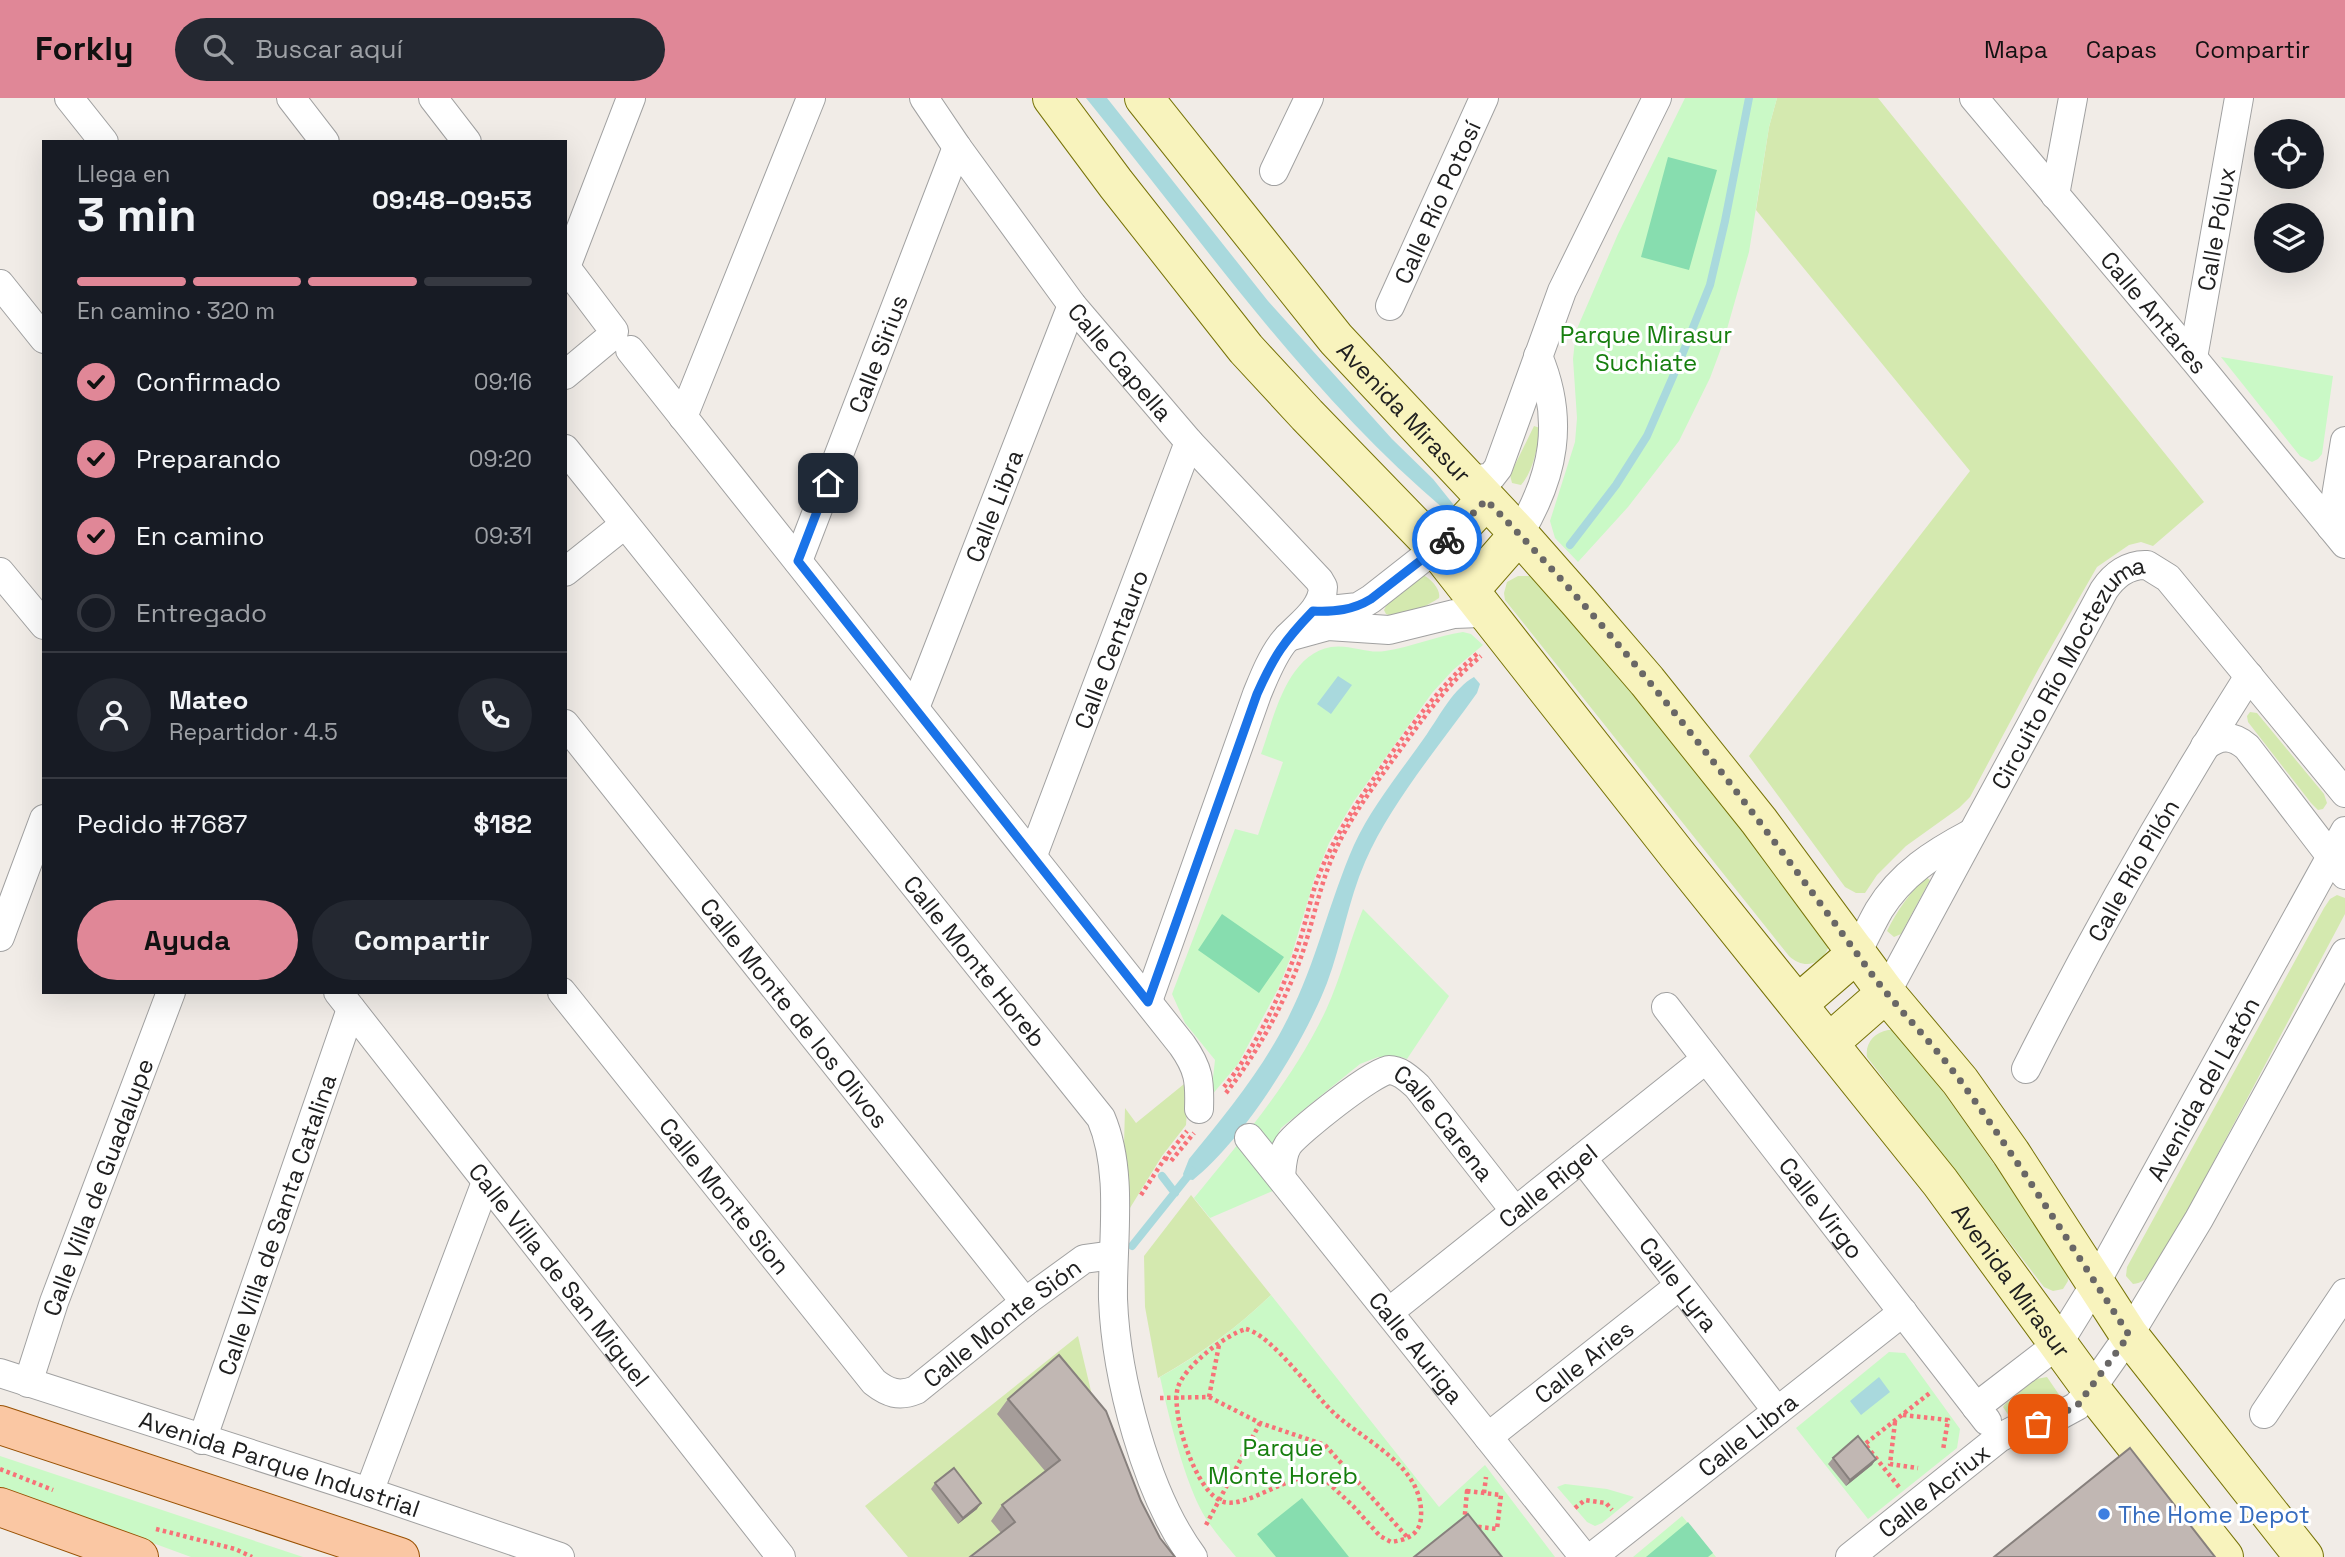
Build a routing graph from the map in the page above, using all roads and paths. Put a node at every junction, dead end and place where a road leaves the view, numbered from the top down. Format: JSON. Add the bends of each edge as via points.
{"nodes":[{"id":1,"x":69,"y":98,"type":"edge"},
{"id":2,"x":290,"y":98,"type":"edge"},
{"id":3,"x":433,"y":98,"type":"edge"},
{"id":4,"x":631,"y":98,"type":"edge"},
{"id":5,"x":811,"y":98,"type":"edge"},
{"id":6,"x":924,"y":98,"type":"edge"},
{"id":7,"x":1052,"y":98,"type":"edge"},
{"id":8,"x":1144,"y":98,"type":"edge"},
{"id":9,"x":1309,"y":98,"type":"edge"},
{"id":10,"x":1484,"y":98,"type":"edge"},
{"id":11,"x":1657,"y":98,"type":"edge"},
{"id":12,"x":1974,"y":98,"type":"edge"},
{"id":13,"x":2073,"y":98,"type":"edge"},
{"id":14,"x":2239,"y":98,"type":"edge"},
{"id":15,"x":460,"y":121,"type":"edge"},
{"id":16,"x":102,"y":140,"type":"edge"},
{"id":17,"x":323,"y":140,"type":"edge"},
{"id":18,"x":957,"y":147,"type":"junction"},
{"id":19,"x":1273,"y":171,"type":"dead end"},
{"id":20,"x":2054,"y":195,"type":"junction"},
{"id":21,"x":567,"y":264,"type":"edge"},
{"id":22,"x":567,"y":268,"type":"edge"},
{"id":23,"x":0,"y":284,"type":"edge"},
{"id":24,"x":1072,"y":305,"type":"junction"},
{"id":25,"x":1390,"y":306,"type":"dead end"},
{"id":26,"x":42,"y":336,"type":"edge"},
{"id":27,"x":630,"y":350,"type":"dead end"},
{"id":28,"x":1538,"y":356,"type":"junction"},
{"id":29,"x":2193,"y":358,"type":"junction"},
{"id":30,"x":567,"y":373,"type":"edge"},
{"id":31,"x":683,"y":417,"type":"junction"},
{"id":32,"x":2345,"y":441,"type":"edge"},
{"id":33,"x":1189,"y":442,"type":"junction"},
{"id":34,"x":567,"y":452,"type":"edge"},
{"id":35,"x":1483,"y":482,"type":"junction"},
{"id":36,"x":624,"y":525,"type":"junction"},
{"id":37,"x":1519,"y":534,"type":"junction"},
{"id":38,"x":2338,"y":535,"type":"edge"},
{"id":39,"x":1425,"y":536,"type":"junction"},
{"id":40,"x":798,"y":561,"type":"junction"},
{"id":41,"x":567,"y":570,"type":"edge"},
{"id":42,"x":0,"y":572,"type":"edge"},
{"id":43,"x":1313,"y":611,"type":"junction"},
{"id":44,"x":42,"y":623,"type":"edge"},
{"id":45,"x":1482,"y":627,"type":"junction"},
{"id":46,"x":1288,"y":637,"type":"junction"},
{"id":47,"x":2249,"y":676,"type":"junction"},
{"id":48,"x":915,"y":708,"type":"junction"},
{"id":49,"x":567,"y":727,"type":"edge"},
{"id":50,"x":2205,"y":746,"type":"junction"},
{"id":51,"x":2345,"y":793,"type":"edge"},
{"id":52,"x":42,"y":823,"type":"edge"},
{"id":53,"x":2345,"y":831,"type":"edge"},
{"id":54,"x":1970,"y":834,"type":"junction"},
{"id":55,"x":1033,"y":855,"type":"junction"},
{"id":56,"x":2338,"y":866,"type":"edge"},
{"id":57,"x":0,"y":937,"type":"edge"},
{"id":58,"x":1857,"y":953,"type":"junction"},
{"id":59,"x":2345,"y":954,"type":"edge"},
{"id":60,"x":1886,"y":993,"type":"junction"},
{"id":61,"x":170,"y":994,"type":"edge"},
{"id":62,"x":564,"y":994,"type":"edge"},
{"id":63,"x":344,"y":1001,"type":"edge"},
{"id":64,"x":1148,"y":1002,"type":"junction"},
{"id":65,"x":1798,"y":1004,"type":"junction"},
{"id":66,"x":1666,"y":1007,"type":"dead end"},
{"id":67,"x":1829,"y":1043,"type":"junction"},
{"id":68,"x":1706,"y":1059,"type":"junction"},
{"id":69,"x":2026,"y":1069,"type":"dead end"},
{"id":70,"x":1204,"y":1113,"type":"junction"},
{"id":71,"x":1249,"y":1138,"type":"dead end"},
{"id":72,"x":1582,"y":1158,"type":"junction"},
{"id":73,"x":1281,"y":1177,"type":"junction"},
{"id":74,"x":486,"y":1181,"type":"junction"},
{"id":75,"x":1137,"y":1202,"type":"dead end"},
{"id":76,"x":1516,"y":1211,"type":"junction"},
{"id":77,"x":1114,"y":1255,"type":"junction"},
{"id":78,"x":2095,"y":1284,"type":"junction"},
{"id":79,"x":1679,"y":1286,"type":"junction"},
{"id":80,"x":2345,"y":1293,"type":"edge"},
{"id":81,"x":1025,"y":1302,"type":"junction"},
{"id":82,"x":1389,"y":1312,"type":"junction"},
{"id":83,"x":1903,"y":1312,"type":"junction"},
{"id":84,"x":2129,"y":1335,"type":"junction"},
{"id":85,"x":2058,"y":1344,"type":"junction"},
{"id":86,"x":1219,"y":1345,"type":"junction"},
{"id":87,"x":0,"y":1373,"type":"edge"},
{"id":88,"x":28,"y":1382,"type":"junction"},
{"id":89,"x":1934,"y":1389,"type":"dead end"},
{"id":90,"x":2091,"y":1389,"type":"junction"},
{"id":91,"x":894,"y":1394,"type":"joint"},
{"id":92,"x":1177,"y":1397,"type":"junction"},
{"id":93,"x":1209,"y":1397,"type":"junction"},
{"id":94,"x":1160,"y":1398,"type":"dead end"},
{"id":95,"x":1976,"y":1407,"type":"junction"},
{"id":96,"x":1777,"y":1411,"type":"junction"},
{"id":97,"x":2264,"y":1414,"type":"dead end"},
{"id":98,"x":1902,"y":1415,"type":"junction"},
{"id":99,"x":1895,"y":1421,"type":"junction"},
{"id":100,"x":1261,"y":1423,"type":"junction"},
{"id":101,"x":0,"y":1425,"type":"edge"},
{"id":102,"x":1488,"y":1437,"type":"junction"},
{"id":103,"x":1999,"y":1438,"type":"junction"},
{"id":104,"x":202,"y":1440,"type":"junction"},
{"id":105,"x":1943,"y":1453,"type":"dead end"},
{"id":106,"x":1923,"y":1469,"type":"dead end"},
{"id":107,"x":369,"y":1492,"type":"junction"},
{"id":108,"x":1904,"y":1494,"type":"dead end"},
{"id":109,"x":1220,"y":1501,"type":"junction"},
{"id":110,"x":0,"y":1507,"type":"edge"},
{"id":111,"x":1572,"y":1510,"type":"dead end"},
{"id":112,"x":1618,"y":1516,"type":"dead end"},
{"id":113,"x":1206,"y":1525,"type":"dead end"},
{"id":114,"x":1479,"y":1527,"type":"junction"},
{"id":115,"x":1479,"y":1536,"type":"edge"},
{"id":116,"x":1408,"y":1538,"type":"junction"},
{"id":117,"x":139,"y":1557,"type":"edge"},
{"id":118,"x":400,"y":1557,"type":"edge"},
{"id":119,"x":560,"y":1557,"type":"edge"},
{"id":120,"x":781,"y":1557,"type":"edge"},
{"id":121,"x":1193,"y":1557,"type":"edge"},
{"id":122,"x":1584,"y":1557,"type":"edge"},
{"id":123,"x":1592,"y":1557,"type":"edge"},
{"id":124,"x":1850,"y":1557,"type":"edge"},
{"id":125,"x":2224,"y":1557,"type":"edge"},
{"id":126,"x":2304,"y":1557,"type":"edge"}],
"edges":[{"from":1,"to":16,"type":"street"},
{"from":2,"to":17,"type":"street"},
{"from":3,"to":15,"type":"street"},
{"from":4,"to":21,"type":"street"},
{"from":5,"to":31,"type":"street"},
{"from":6,"to":18,"type":"street","name":"Calle Capella"},
{"from":7,"to":39,"type":"street","name":"Avenida Mirasur","via":[[1246,349]]},
{"from":8,"to":35,"type":"street","name":"Avenida Mirasur","via":[[1336,339]]},
{"from":9,"to":19,"type":"street"},
{"from":10,"to":25,"type":"street","name":"Calle Río Potosí"},
{"from":11,"to":28,"type":"street","via":[[1562,291]]},
{"from":12,"to":20,"type":"street","name":"Calle Antares"},
{"from":13,"to":20,"type":"street"},
{"from":14,"to":29,"type":"street","name":"Calle Pólux"},
{"from":18,"to":24,"type":"street","name":"Calle Capella"},
{"from":18,"to":40,"type":"street","name":"Calle Sirius"},
{"from":20,"to":29,"type":"street","name":"Calle Antares"},
{"from":22,"to":30,"type":"street","via":[[614,331]]},
{"from":23,"to":26,"type":"street"},
{"from":24,"to":33,"type":"street","name":"Calle Capella"},
{"from":24,"to":48,"type":"street","name":"Calle Libra"},
{"from":27,"to":31,"type":"street"},
{"from":28,"to":35,"type":"street"},
{"from":28,"to":37,"type":"street","via":[[1550,389],[1553,442],[1539,496]]},
{"from":29,"to":38,"type":"street","name":"Calle Antares"},
{"from":31,"to":40,"type":"street"},
{"from":32,"to":38,"type":"street","name":"Calle Antares"},
{"from":33,"to":43,"type":"street","name":"Calle Capella","via":[[1319,580],[1323,592]]},
{"from":33,"to":55,"type":"street","name":"Calle Centauro"},
{"from":34,"to":36,"type":"street","name":"Calle Monte Horeb"},
{"from":35,"to":37,"type":"street","name":"Avenida Mirasur"},
{"from":35,"to":39,"type":"street","via":[[1471,518]]},
{"from":36,"to":41,"type":"street"},
{"from":36,"to":77,"type":"street","name":"Calle Monte Horeb","via":[[1101,1118],[1111,1152]]},
{"from":37,"to":45,"type":"street"},
{"from":37,"to":58,"type":"street","name":"Avenida Mirasur","via":[[1647,681]]},
{"from":39,"to":43,"type":"street","via":[[1396,579],[1358,607]]},
{"from":39,"to":45,"type":"street","name":"Avenida Mirasur"},
{"from":40,"to":48,"type":"street"},
{"from":42,"to":44,"type":"street"},
{"from":43,"to":46,"type":"street"},
{"from":45,"to":46,"type":"street","via":[[1441,618],[1389,630],[1328,626]]},
{"from":45,"to":65,"type":"street","name":"Avenida Mirasur"},
{"from":45,"to":70,"type":"path","via":[[1455,673],[1360,798],[1332,845],[1280,990],[1241,1064]]},
{"from":45,"to":70,"type":"path","via":[[1458,675],[1335,851],[1285,995],[1259,1045]]},
{"from":46,"to":64,"type":"street","via":[[1257,694]]},
{"from":47,"to":50,"type":"street","name":"Calle Río Pilón"},
{"from":47,"to":51,"type":"street","name":"Circuito Río Moctezuma"},
{"from":47,"to":54,"type":"street","name":"Circuito Río Moctezuma","via":[[2161,572],[2147,565],[2124,570],[2104,590]]},
{"from":48,"to":55,"type":"street"},
{"from":49,"to":81,"type":"street","name":"Calle Monte de los Olivos"},
{"from":50,"to":56,"type":"street","via":[[2227,736],[2247,747]]},
{"from":50,"to":69,"type":"street","name":"Calle Río Pilón","via":[[2112,905]]},
{"from":52,"to":57,"type":"street"},
{"from":53,"to":56,"type":"street","name":"Avenida del Latón"},
{"from":54,"to":58,"type":"street","via":[[1927,858],[1904,878],[1879,910]]},
{"from":54,"to":60,"type":"street","name":"Circuito Río Moctezuma"},
{"from":55,"to":64,"type":"street"},
{"from":56,"to":78,"type":"street","name":"Avenida del Latón"},
{"from":58,"to":60,"type":"street","name":"Avenida Mirasur"},
{"from":58,"to":65,"type":"street"},
{"from":59,"to":84,"type":"street","via":[[2199,1219]]},
{"from":60,"to":67,"type":"street"},
{"from":60,"to":78,"type":"street","name":"Avenida Mirasur","via":[[1960,1081]]},
{"from":61,"to":88,"type":"street","name":"Calle Villa de Guadalupe"},
{"from":62,"to":91,"type":"street","name":"Calle Monte Sion","via":[[874,1382]]},
{"from":63,"to":74,"type":"street","name":"Calle Villa de San Miguel"},
{"from":63,"to":104,"type":"street","name":"Calle Villa de Santa Catalina"},
{"from":64,"to":70,"type":"street","via":[[1196,1068]]},
{"from":65,"to":67,"type":"street","name":"Avenida Mirasur"},
{"from":66,"to":68,"type":"street","name":"Calle Virgo"},
{"from":67,"to":85,"type":"street","name":"Avenida Mirasur","via":[[1940,1182]]},
{"from":68,"to":72,"type":"street","name":"Calle Rigel"},
{"from":68,"to":83,"type":"street","name":"Calle Virgo"},
{"from":70,"to":75,"type":"path","via":[[1165,1158]]},
{"from":71,"to":73,"type":"street","name":"Calle Auriga"},
{"from":72,"to":76,"type":"street","name":"Calle Rigel"},
{"from":72,"to":79,"type":"street","name":"Calle Lyra"},
{"from":73,"to":76,"type":"street","name":"Calle Carena","via":[[1284,1153],[1295,1138],[1363,1083],[1389,1070],[1417,1086]]},
{"from":73,"to":82,"type":"street","name":"Calle Auriga"},
{"from":74,"to":107,"type":"street"},
{"from":74,"to":120,"type":"street","name":"Calle Villa de San Miguel"},
{"from":76,"to":82,"type":"street","name":"Calle Rigel"},
{"from":77,"to":81,"type":"street","name":"Calle Monte Sión","via":[[1084,1259]]},
{"from":77,"to":121,"type":"street","name":"Calle Monte Horeb","via":[[1116,1335],[1135,1430],[1154,1484]]},
{"from":78,"to":84,"type":"street","name":"Avenida Mirasur"},
{"from":78,"to":85,"type":"street","name":"Avenida del Latón"},
{"from":79,"to":96,"type":"street","name":"Calle Lyra"},
{"from":79,"to":102,"type":"street","name":"Calle Aries"},
{"from":80,"to":97,"type":"street"},
{"from":81,"to":91,"type":"street","name":"Calle Monte Sión","via":[[916,1390]]},
{"from":82,"to":102,"type":"street","name":"Calle Auriga"},
{"from":83,"to":95,"type":"street","name":"Calle Virgo"},
{"from":83,"to":96,"type":"street","name":"Calle Libra"},
{"from":84,"to":90,"type":"street"},
{"from":84,"to":126,"type":"street","name":"Avenida Mirasur"},
{"from":85,"to":90,"type":"street","name":"Avenida Mirasur"},
{"from":85,"to":95,"type":"street"},
{"from":86,"to":92,"type":"path","via":[[1185,1376]]},
{"from":86,"to":93,"type":"path"},
{"from":86,"to":116,"type":"path","via":[[1246,1329],[1257,1333],[1334,1414],[1390,1457],[1412,1481],[1420,1500],[1420,1526]]},
{"from":87,"to":88,"type":"street","name":"Avenida Parque Industrial"},
{"from":88,"to":104,"type":"street","name":"Avenida Parque Industrial"},
{"from":89,"to":98,"type":"path"},
{"from":90,"to":103,"type":"street","name":"Calle Acriux","via":[[2077,1406],[2053,1419],[2024,1425]]},
{"from":90,"to":125,"type":"street","name":"Avenida Mirasur"},
{"from":92,"to":93,"type":"path"},
{"from":92,"to":94,"type":"path"},
{"from":92,"to":109,"type":"path","via":[[1178,1417],[1199,1477]]},
{"from":93,"to":100,"type":"path"},
{"from":95,"to":103,"type":"street","name":"Calle Virgo"},
{"from":96,"to":123,"type":"street","name":"Calle Libra"},
{"from":98,"to":99,"type":"path"},
{"from":98,"to":105,"type":"path","via":[[1948,1420]]},
{"from":99,"to":106,"type":"path","via":[[1890,1464]]},
{"from":99,"to":108,"type":"path","via":[[1866,1444]]},
{"from":100,"to":109,"type":"path"},
{"from":100,"to":116,"type":"path","via":[[1325,1445]]},
{"from":101,"to":118,"type":"main road"},
{"from":102,"to":122,"type":"street","name":"Calle Auriga"},
{"from":103,"to":124,"type":"street","name":"Calle Acriux"},
{"from":104,"to":107,"type":"street","name":"Avenida Parque Industrial"},
{"from":107,"to":119,"type":"street","name":"Avenida Parque Industrial"},
{"from":109,"to":113,"type":"path"},
{"from":109,"to":116,"type":"path","via":[[1233,1503],[1300,1476],[1321,1476],[1380,1536],[1391,1542]]},
{"from":110,"to":117,"type":"main road"},
{"from":111,"to":112,"type":"path","via":[[1585,1500],[1606,1503]]},
{"from":114,"to":114,"type":"path","via":[[1497,1529],[1501,1495],[1467,1492],[1464,1525]]},
{"from":114,"to":115,"type":"path"}]}
